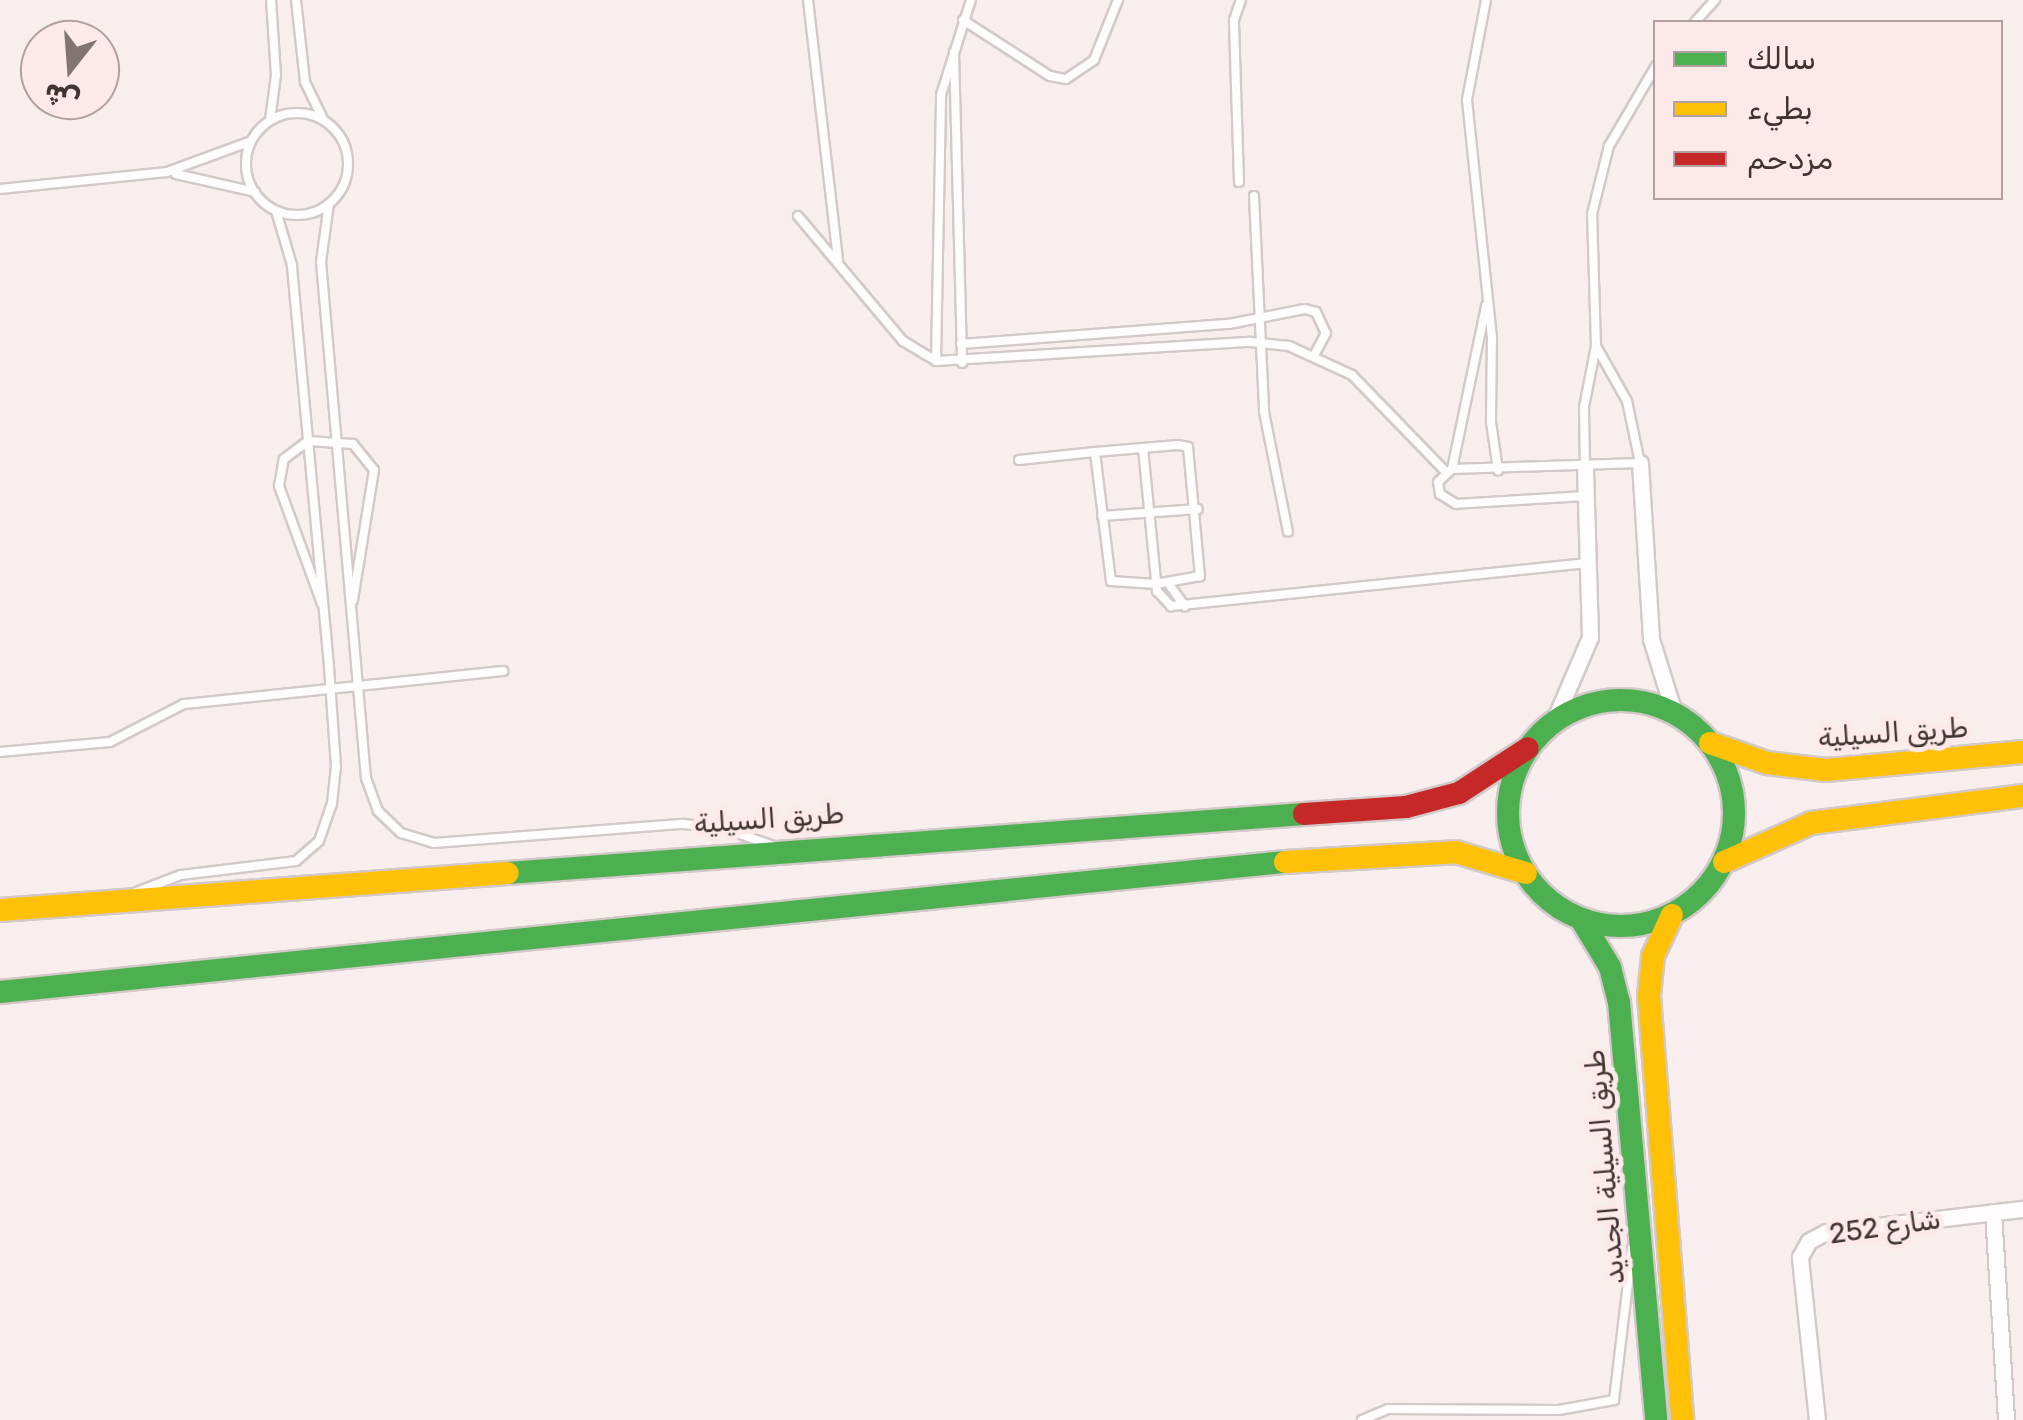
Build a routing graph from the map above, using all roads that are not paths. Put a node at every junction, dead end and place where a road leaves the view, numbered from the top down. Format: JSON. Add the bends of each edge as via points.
{"nodes":[{"id":1,"x":271,"y":0,"type":"edge"},
{"id":2,"x":296,"y":0,"type":"edge"},
{"id":3,"x":808,"y":0,"type":"edge"},
{"id":4,"x":972,"y":0,"type":"edge"},
{"id":5,"x":1118,"y":0,"type":"edge"},
{"id":6,"x":1242,"y":0,"type":"edge"},
{"id":7,"x":1486,"y":0,"type":"edge"},
{"id":8,"x":1715,"y":0,"type":"edge"},
{"id":9,"x":964,"y":20,"type":"junction"},
{"id":10,"x":1696,"y":20,"type":"edge"},
{"id":11,"x":954,"y":43,"type":"junction"},
{"id":12,"x":1653,"y":70,"type":"edge"},
{"id":13,"x":323,"y":119,"type":"junction"},
{"id":14,"x":270,"y":120,"type":"junction"},
{"id":15,"x":251,"y":141,"type":"junction"},
{"id":16,"x":167,"y":172,"type":"junction"},
{"id":17,"x":1238,"y":182,"type":"dead end"},
{"id":18,"x":0,"y":189,"type":"edge"},
{"id":19,"x":255,"y":192,"type":"junction"},
{"id":20,"x":1254,"y":196,"type":"dead end"},
{"id":21,"x":330,"y":204,"type":"junction"},
{"id":22,"x":276,"y":211,"type":"junction"},
{"id":23,"x":798,"y":216,"type":"dead end"},
{"id":24,"x":838,"y":260,"type":"junction"},
{"id":25,"x":1487,"y":302,"type":"junction"},
{"id":26,"x":1264,"y":318,"type":"junction"},
{"id":27,"x":1263,"y":343,"type":"junction"},
{"id":28,"x":961,"y":344,"type":"junction"},
{"id":29,"x":1596,"y":346,"type":"junction"},
{"id":30,"x":1315,"y":354,"type":"junction"},
{"id":31,"x":936,"y":360,"type":"junction"},
{"id":32,"x":962,"y":363,"type":"junction"},
{"id":33,"x":336,"y":440,"type":"junction"},
{"id":34,"x":308,"y":441,"type":"junction"},
{"id":35,"x":1143,"y":448,"type":"junction"},
{"id":36,"x":1095,"y":452,"type":"junction"},
{"id":37,"x":1019,"y":460,"type":"dead end"},
{"id":38,"x":1640,"y":463,"type":"junction"},
{"id":39,"x":1585,"y":467,"type":"junction"},
{"id":40,"x":1449,"y":470,"type":"junction"},
{"id":41,"x":1498,"y":470,"type":"junction"},
{"id":42,"x":1586,"y":496,"type":"junction"},
{"id":43,"x":1198,"y":510,"type":"junction"},
{"id":44,"x":1149,"y":513,"type":"junction"},
{"id":45,"x":1102,"y":516,"type":"junction"},
{"id":46,"x":1288,"y":532,"type":"dead end"},
{"id":47,"x":1590,"y":562,"type":"junction"},
{"id":48,"x":1168,"y":583,"type":"junction"},
{"id":49,"x":1156,"y":584,"type":"junction"},
{"id":50,"x":1185,"y":606,"type":"junction"},
{"id":51,"x":351,"y":609,"type":"junction"},
{"id":52,"x":324,"y":611,"type":"junction"},
{"id":53,"x":503,"y":671,"type":"dead end"},
{"id":54,"x":358,"y":686,"type":"junction"},
{"id":55,"x":329,"y":688,"type":"junction"},
{"id":56,"x":1674,"y":713,"type":"junction"},
{"id":57,"x":1553,"y":723,"type":"junction"},
{"id":58,"x":1710,"y":743,"type":"junction"},
{"id":59,"x":1528,"y":748,"type":"junction"},
{"id":60,"x":0,"y":752,"type":"edge"},
{"id":61,"x":2023,"y":752,"type":"edge"},
{"id":62,"x":2023,"y":796,"type":"edge"},
{"id":63,"x":778,"y":848,"type":"junction"},
{"id":64,"x":1724,"y":862,"type":"junction"},
{"id":65,"x":1526,"y":874,"type":"junction"},
{"id":66,"x":125,"y":899,"type":"junction"},
{"id":67,"x":2,"y":910,"type":"edge"},
{"id":68,"x":1672,"y":915,"type":"junction"},
{"id":69,"x":1581,"y":919,"type":"junction"},
{"id":70,"x":0,"y":992,"type":"edge"},
{"id":71,"x":2023,"y":1210,"type":"edge"},
{"id":72,"x":1993,"y":1212,"type":"junction"},
{"id":73,"x":1640,"y":1217,"type":"junction"},
{"id":74,"x":1559,"y":1410,"type":"junction"},
{"id":75,"x":1362,"y":1420,"type":"edge"},
{"id":76,"x":1560,"y":1420,"type":"edge"},
{"id":77,"x":1656,"y":1420,"type":"edge"},
{"id":78,"x":1682,"y":1420,"type":"edge"},
{"id":79,"x":1817,"y":1420,"type":"edge"},
{"id":80,"x":2006,"y":1420,"type":"edge"}],
"edges":[{"from":1,"to":14,"type":"lane","via":[[276,75]]},
{"from":2,"to":13,"type":"lane","via":[[305,82]]},
{"from":3,"to":24,"type":"lane"},
{"from":4,"to":9,"type":"lane"},
{"from":5,"to":9,"type":"lane","via":[[1094,60],[1066,79],[1050,76]]},
{"from":6,"to":17,"type":"lane","via":[[1234,20]]},
{"from":7,"to":25,"type":"lane","via":[[1468,100]]},
{"from":8,"to":10,"type":"lane"},
{"from":9,"to":11,"type":"lane"},
{"from":11,"to":28,"type":"lane"},
{"from":11,"to":31,"type":"lane","via":[[939,120]]},
{"from":12,"to":29,"type":"lane","via":[[1624,114],[1598,179],[1590,249]]},
{"from":13,"to":14,"type":"lane","via":[[302,112]]},
{"from":13,"to":21,"type":"lane","via":[[340,134],[349,166]]},
{"from":14,"to":15,"type":"lane"},
{"from":15,"to":16,"type":"lane"},
{"from":15,"to":19,"type":"lane","via":[[246,167]]},
{"from":16,"to":18,"type":"lane"},
{"from":16,"to":19,"type":"lane"},
{"from":19,"to":22,"type":"lane"},
{"from":20,"to":26,"type":"lane"},
{"from":21,"to":22,"type":"lane","via":[[310,214]]},
{"from":21,"to":33,"type":"lane","via":[[322,262]]},
{"from":22,"to":34,"type":"lane","via":[[291,251]]},
{"from":23,"to":24,"type":"lane"},
{"from":24,"to":31,"type":"lane","via":[[903,341]]},
{"from":25,"to":40,"type":"lane"},
{"from":25,"to":41,"type":"lane"},
{"from":26,"to":27,"type":"lane"},
{"from":26,"to":28,"type":"lane"},
{"from":26,"to":30,"type":"lane","via":[[1316,312],[1326,333]]},
{"from":27,"to":30,"type":"lane"},
{"from":27,"to":32,"type":"lane"},
{"from":27,"to":46,"type":"lane","via":[[1266,429]]},
{"from":28,"to":32,"type":"lane"},
{"from":29,"to":38,"type":"lane","via":[[1627,401]]},
{"from":29,"to":39,"type":"lane","via":[[1584,407]]},
{"from":30,"to":40,"type":"lane","via":[[1352,375]]},
{"from":31,"to":32,"type":"lane"},
{"from":33,"to":34,"type":"lane"},
{"from":33,"to":51,"type":"lane"},
{"from":33,"to":51,"type":"lane","via":[[361,449],[375,478]]},
{"from":34,"to":52,"type":"lane"},
{"from":34,"to":52,"type":"lane","via":[[284,459],[279,486]]},
{"from":35,"to":36,"type":"lane"},
{"from":35,"to":43,"type":"lane","via":[[1188,447]]},
{"from":35,"to":44,"type":"lane"},
{"from":36,"to":37,"type":"lane"},
{"from":36,"to":45,"type":"lane"},
{"from":38,"to":39,"type":"lane"},
{"from":38,"to":56,"type":"street","via":[[1652,639]]},
{"from":39,"to":41,"type":"lane"},
{"from":39,"to":42,"type":"street"},
{"from":40,"to":41,"type":"lane"},
{"from":40,"to":42,"type":"lane","via":[[1438,488],[1450,503]]},
{"from":42,"to":47,"type":"street"},
{"from":43,"to":44,"type":"lane"},
{"from":43,"to":48,"type":"lane","via":[[1202,573]]},
{"from":44,"to":45,"type":"lane"},
{"from":44,"to":49,"type":"lane"},
{"from":45,"to":49,"type":"lane","via":[[1111,582]]},
{"from":47,"to":50,"type":"lane"},
{"from":47,"to":57,"type":"street","via":[[1590,638]]},
{"from":48,"to":49,"type":"lane"},
{"from":48,"to":50,"type":"lane"},
{"from":49,"to":50,"type":"lane","via":[[1164,602]]},
{"from":51,"to":54,"type":"lane"},
{"from":52,"to":55,"type":"lane"},
{"from":53,"to":54,"type":"lane"},
{"from":54,"to":55,"type":"lane"},
{"from":54,"to":63,"type":"lane","via":[[373,802],[410,838],[447,843],[683,824],[740,832]]},
{"from":55,"to":60,"type":"lane","via":[[184,704],[110,742]]},
{"from":55,"to":66,"type":"lane","via":[[335,785],[313,849],[287,864],[167,878]]},
{"from":56,"to":57,"type":"main road","via":[[1625,700],[1600,702]]},
{"from":56,"to":58,"type":"main road"},
{"from":57,"to":59,"type":"main road"},
{"from":58,"to":61,"type":"main road","name":"طريق السيلية","via":[[1766,763],[1826,770]]},
{"from":58,"to":64,"type":"main road","via":[[1732,788],[1735,813]]},
{"from":59,"to":63,"type":"main road","name":"طريق السيلية","via":[[1459,793],[1406,807]]},
{"from":59,"to":65,"type":"main road","via":[[1509,798],[1514,850]]},
{"from":62,"to":64,"type":"main road","via":[[1811,823]]},
{"from":63,"to":66,"type":"main road","name":"طريق السيلية"},
{"from":64,"to":68,"type":"main road","via":[[1702,892]]},
{"from":65,"to":69,"type":"main road","via":[[1540,892]]},
{"from":65,"to":70,"type":"main road","via":[[1456,852],[1384,852]]},
{"from":66,"to":67,"type":"main road","name":"طريق السيلية"},
{"from":68,"to":69,"type":"main road","via":[[1636,925]]},
{"from":68,"to":78,"type":"main road","name":"طريق السيلية الجديد","via":[[1653,956],[1649,996]]},
{"from":69,"to":73,"type":"main road","name":"طريق السيلية الجديد","via":[[1602,950],[1619,1002]]},
{"from":71,"to":72,"type":"street","name":"شارع 252"},
{"from":72,"to":79,"type":"street","name":"شارع 252","via":[[1826,1232],[1809,1241],[1800,1258]]},
{"from":72,"to":80,"type":"street"},
{"from":73,"to":74,"type":"lane","via":[[1626,1269],[1622,1378],[1614,1400]]},
{"from":73,"to":77,"type":"main road","name":"طريق السيلية الجديد"},
{"from":74,"to":75,"type":"lane","via":[[1388,1409]]},
{"from":74,"to":76,"type":"lane"}]}
